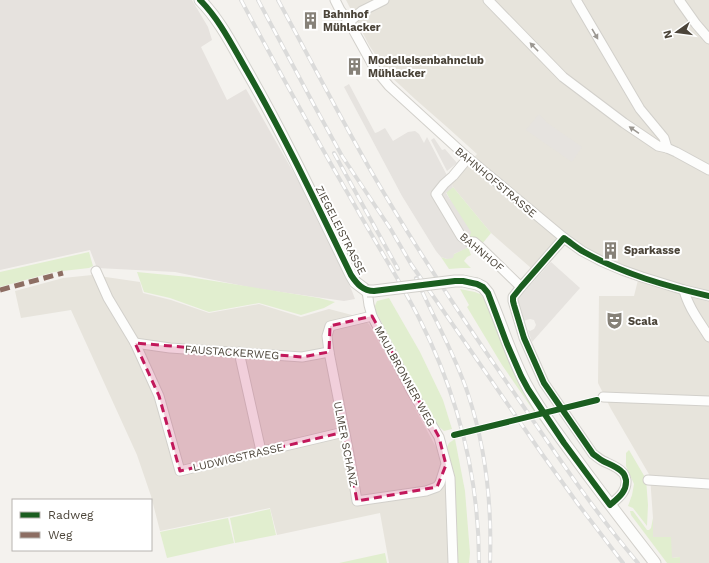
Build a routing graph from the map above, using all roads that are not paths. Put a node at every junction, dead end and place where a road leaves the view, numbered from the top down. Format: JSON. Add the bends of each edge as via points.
{"nodes":[{"id":1,"x":200,"y":0,"type":"edge"},
{"id":2,"x":335,"y":0,"type":"edge"},
{"id":3,"x":384,"y":0,"type":"edge"},
{"id":4,"x":488,"y":0,"type":"edge"},
{"id":5,"x":576,"y":0,"type":"edge"},
{"id":6,"x":679,"y":0,"type":"edge"},
{"id":7,"x":349,"y":22,"type":"junction"},
{"id":8,"x":709,"y":39,"type":"edge"},
{"id":9,"x":667,"y":148,"type":"junction"},
{"id":10,"x":468,"y":158,"type":"junction"},
{"id":11,"x":709,"y":170,"type":"edge"},
{"id":12,"x":564,"y":238,"type":"junction"},
{"id":13,"x":96,"y":270,"type":"dead end"},
{"id":14,"x":521,"y":287,"type":"junction"},
{"id":15,"x":684,"y":290,"type":"junction"},
{"id":16,"x":367,"y":291,"type":"junction"},
{"id":17,"x":709,"y":296,"type":"edge"},
{"id":18,"x":372,"y":316,"type":"junction"},
{"id":19,"x":709,"y":337,"type":"edge"},
{"id":20,"x":135,"y":343,"type":"junction"},
{"id":21,"x":239,"y":352,"type":"junction"},
{"id":22,"x":329,"y":352,"type":"junction"},
{"id":23,"x":603,"y":397,"type":"dead end"},
{"id":24,"x":709,"y":401,"type":"edge"},
{"id":25,"x":344,"y":432,"type":"junction"},
{"id":26,"x":261,"y":451,"type":"junction"},
{"id":27,"x":446,"y":465,"type":"junction"},
{"id":28,"x":648,"y":480,"type":"dead end"},
{"id":29,"x":709,"y":484,"type":"edge"},
{"id":30,"x":610,"y":505,"type":"junction"},
{"id":31,"x":453,"y":563,"type":"edge"},
{"id":32,"x":655,"y":563,"type":"edge"}],
"edges":[{"from":1,"to":16,"type":"street","name":"ZIEGELEISTRASSE","via":[[220,26],[264,102],[355,282]]},
{"from":2,"to":7,"type":"street","name":"BAHNHOFSTRASSE"},
{"from":3,"to":7,"type":"street"},
{"from":9,"to":4,"type":"street","one_way":true,"via":[[658,146],[624,123],[563,77]]},
{"from":5,"to":9,"type":"street","one_way":true,"via":[[640,109],[664,138]]},
{"from":6,"to":8,"type":"street"},
{"from":7,"to":10,"type":"street","name":"BAHNHOFSTRASSE","via":[[375,69],[389,86]]},
{"from":9,"to":11,"type":"street"},
{"from":10,"to":12,"type":"street","name":"BAHNHOFSTRASSE"},
{"from":10,"to":14,"type":"street","name":"BAHNHOF","via":[[436,194],[461,236],[469,242],[474,242]]},
{"from":12,"to":14,"type":"street"},
{"from":12,"to":15,"type":"street","name":"BAHNHOFSTRASSE","via":[[601,261]]},
{"from":13,"to":20,"type":"street","name":"LUDWIGSTRASSE","via":[[108,298]]},
{"from":14,"to":30,"type":"street","via":[[513,301],[524,338],[544,383],[593,454],[619,469],[625,477],[625,490]]},
{"from":15,"to":17,"type":"street","name":"BAHNHOFSTRASSE"},
{"from":15,"to":19,"type":"street","via":[[690,306]]},
{"from":16,"to":18,"type":"street"},
{"from":16,"to":30,"type":"street","bridge":true,"via":[[455,281],[470,282],[482,287],[490,297],[507,344],[528,389]]},
{"from":18,"to":22,"type":"street","name":"ULMER SCHANZ","via":[[330,326],[327,336]]},
{"from":18,"to":27,"type":"street","name":"MAULBRONNER WEG","via":[[439,437]]},
{"from":20,"to":21,"type":"street","name":"FAUSTACKERWEG"},
{"from":20,"to":26,"type":"street","name":"LUDWIGSTRASSE","via":[[159,396],[180,471]]},
{"from":21,"to":22,"type":"street","name":"FAUSTACKERWEG","via":[[302,357]]},
{"from":21,"to":26,"type":"street"},
{"from":22,"to":25,"type":"street","name":"ULMER SCHANZ"},
{"from":23,"to":24,"type":"street"},
{"from":25,"to":26,"type":"street","name":"LUDWIGSTRASSE"},
{"from":25,"to":27,"type":"street","name":"ULMER SCHANZ","via":[[357,501],[426,491],[437,487]]},
{"from":27,"to":31,"type":"street","name":"MAULBRONNER WEG","via":[[450,478]]},
{"from":28,"to":29,"type":"street"},
{"from":30,"to":32,"type":"street"}]}
